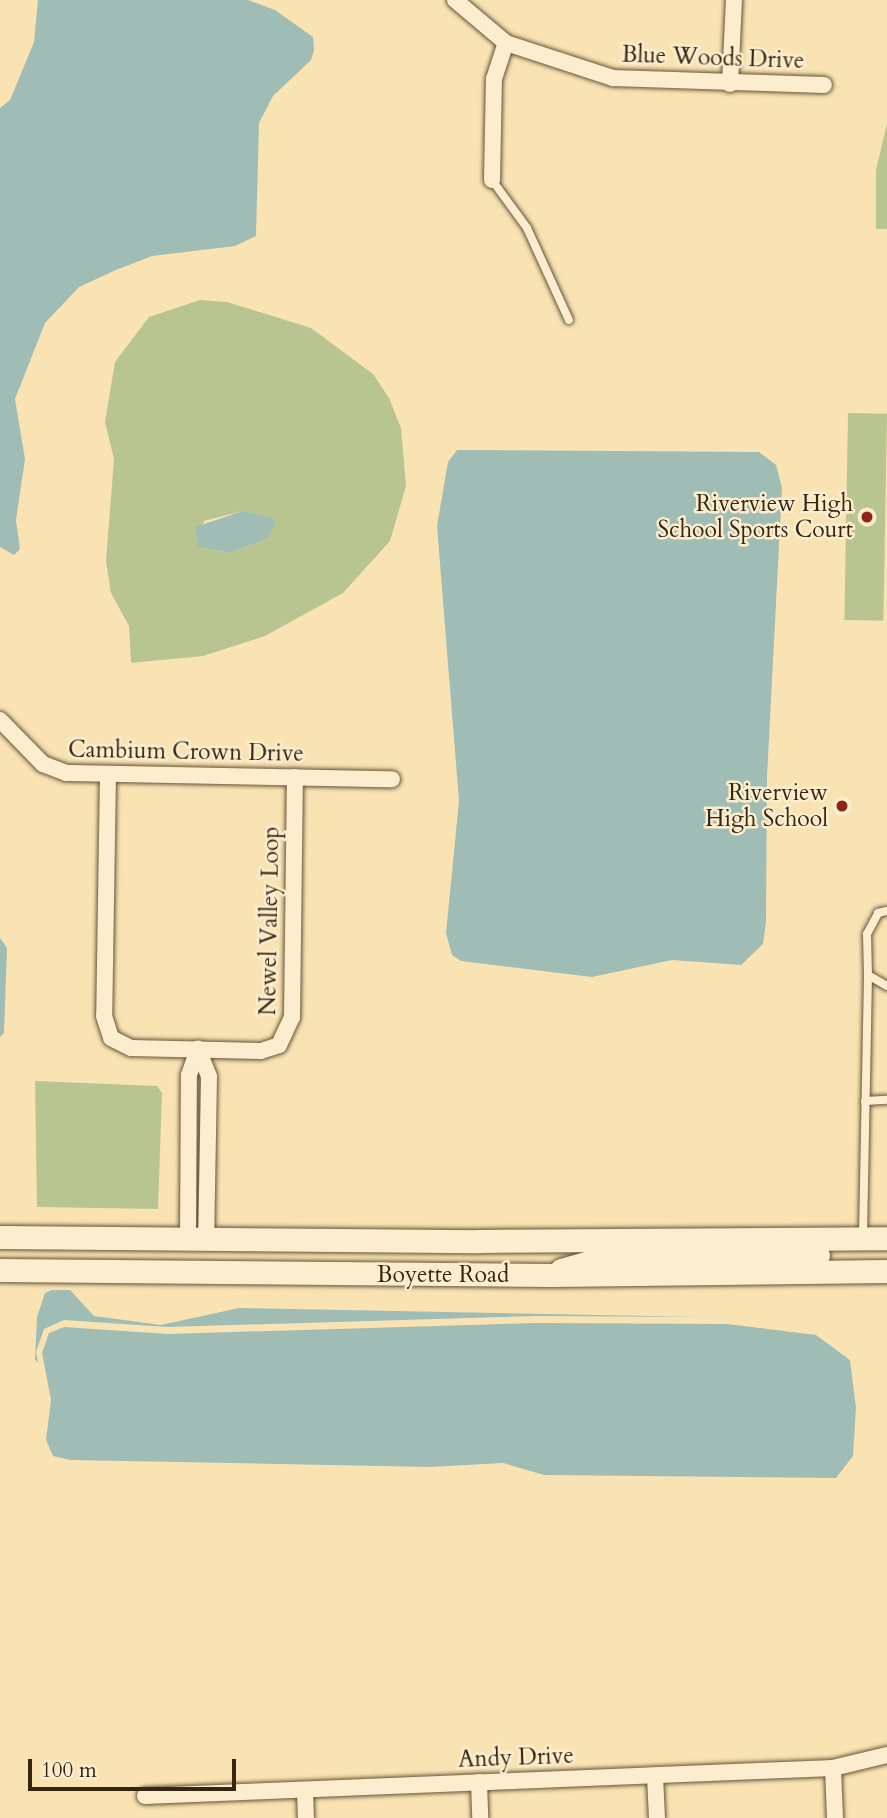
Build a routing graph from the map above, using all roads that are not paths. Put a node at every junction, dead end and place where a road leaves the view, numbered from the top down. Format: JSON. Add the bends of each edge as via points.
{"nodes":[{"id":1,"x":455,"y":0,"type":"edge"},
{"id":2,"x":734,"y":0,"type":"edge"},
{"id":3,"x":506,"y":43,"type":"junction"},
{"id":4,"x":730,"y":84,"type":"junction"},
{"id":5,"x":824,"y":85,"type":"dead end"},
{"id":6,"x":492,"y":180,"type":"joint"},
{"id":7,"x":569,"y":320,"type":"dead end"},
{"id":8,"x":0,"y":720,"type":"edge"},
{"id":9,"x":108,"y":774,"type":"junction"},
{"id":10,"x":295,"y":777,"type":"junction"},
{"id":11,"x":392,"y":779,"type":"dead end"},
{"id":12,"x":887,"y":911,"type":"edge"},
{"id":13,"x":868,"y":975,"type":"junction"},
{"id":14,"x":887,"y":986,"type":"edge"},
{"id":15,"x":198,"y":1049,"type":"junction"},
{"id":16,"x":887,"y":1100,"type":"edge"},
{"id":17,"x":866,"y":1101,"type":"junction"},
{"id":18,"x":0,"y":1237,"type":"edge"},
{"id":19,"x":862,"y":1238,"type":"junction"},
{"id":20,"x":887,"y":1238,"type":"edge"},
{"id":21,"x":198,"y":1241,"type":"junction"},
{"id":22,"x":3,"y":1270,"type":"edge"},
{"id":23,"x":887,"y":1271,"type":"edge"},
{"id":24,"x":552,"y":1275,"type":"junction"},
{"id":25,"x":887,"y":1755,"type":"edge"},
{"id":26,"x":833,"y":1768,"type":"junction"},
{"id":27,"x":655,"y":1776,"type":"junction"},
{"id":28,"x":479,"y":1782,"type":"junction"},
{"id":29,"x":305,"y":1791,"type":"junction"},
{"id":30,"x":145,"y":1796,"type":"dead end"},
{"id":31,"x":306,"y":1818,"type":"edge"},
{"id":32,"x":480,"y":1818,"type":"edge"},
{"id":33,"x":657,"y":1818,"type":"edge"},
{"id":34,"x":835,"y":1818,"type":"edge"}],
"edges":[{"from":1,"to":3,"type":"street","name":"Blue Woods Drive"},
{"from":2,"to":4,"type":"street"},
{"from":3,"to":4,"type":"street","name":"Blue Woods Drive","via":[[613,78]]},
{"from":3,"to":6,"type":"street","via":[[494,79]]},
{"from":4,"to":5,"type":"street","name":"Blue Woods Drive"},
{"from":6,"to":7,"type":"lane","via":[[527,228]]},
{"from":8,"to":9,"type":"street","name":"Cambium Crown Drive","via":[[49,769]]},
{"from":9,"to":10,"type":"street","name":"Cambium Crown Drive"},
{"from":9,"to":15,"type":"street","name":"Newel Valley Loop","via":[[106,1028],[111,1038],[131,1048]]},
{"from":10,"to":11,"type":"street","name":"Cambium Crown Drive"},
{"from":10,"to":15,"type":"street","name":"Newel Valley Loop","via":[[290,1028],[271,1049]]},
{"from":12,"to":13,"type":"lane","via":[[878,913],[867,934]]},
{"from":13,"to":14,"type":"lane"},
{"from":13,"to":17,"type":"lane"},
{"from":15,"to":21,"type":"street","via":[[189,1075]]},
{"from":16,"to":17,"type":"lane"},
{"from":17,"to":19,"type":"lane"},
{"from":18,"to":21,"type":"main road","name":"Boyette Road"},
{"from":19,"to":20,"type":"main road","name":"Boyette Road"},
{"from":19,"to":21,"type":"main road","name":"Boyette Road"},
{"from":19,"to":24,"type":"main road","via":[[858,1250],[845,1255],[607,1257],[568,1266]]},
{"from":21,"to":22,"type":"main road","via":[[174,1253],[144,1257],[36,1255]]},
{"from":22,"to":24,"type":"main road","name":"Boyette Road"},
{"from":23,"to":24,"type":"main road","name":"Boyette Road"},
{"from":25,"to":26,"type":"street","name":"Andy Drive"},
{"from":26,"to":27,"type":"street","name":"Andy Drive"},
{"from":26,"to":34,"type":"street"},
{"from":27,"to":28,"type":"street","name":"Andy Drive"},
{"from":27,"to":33,"type":"street"},
{"from":28,"to":29,"type":"street","name":"Andy Drive"},
{"from":28,"to":32,"type":"street"},
{"from":29,"to":30,"type":"street","name":"Andy Drive"},
{"from":29,"to":31,"type":"street"}]}
